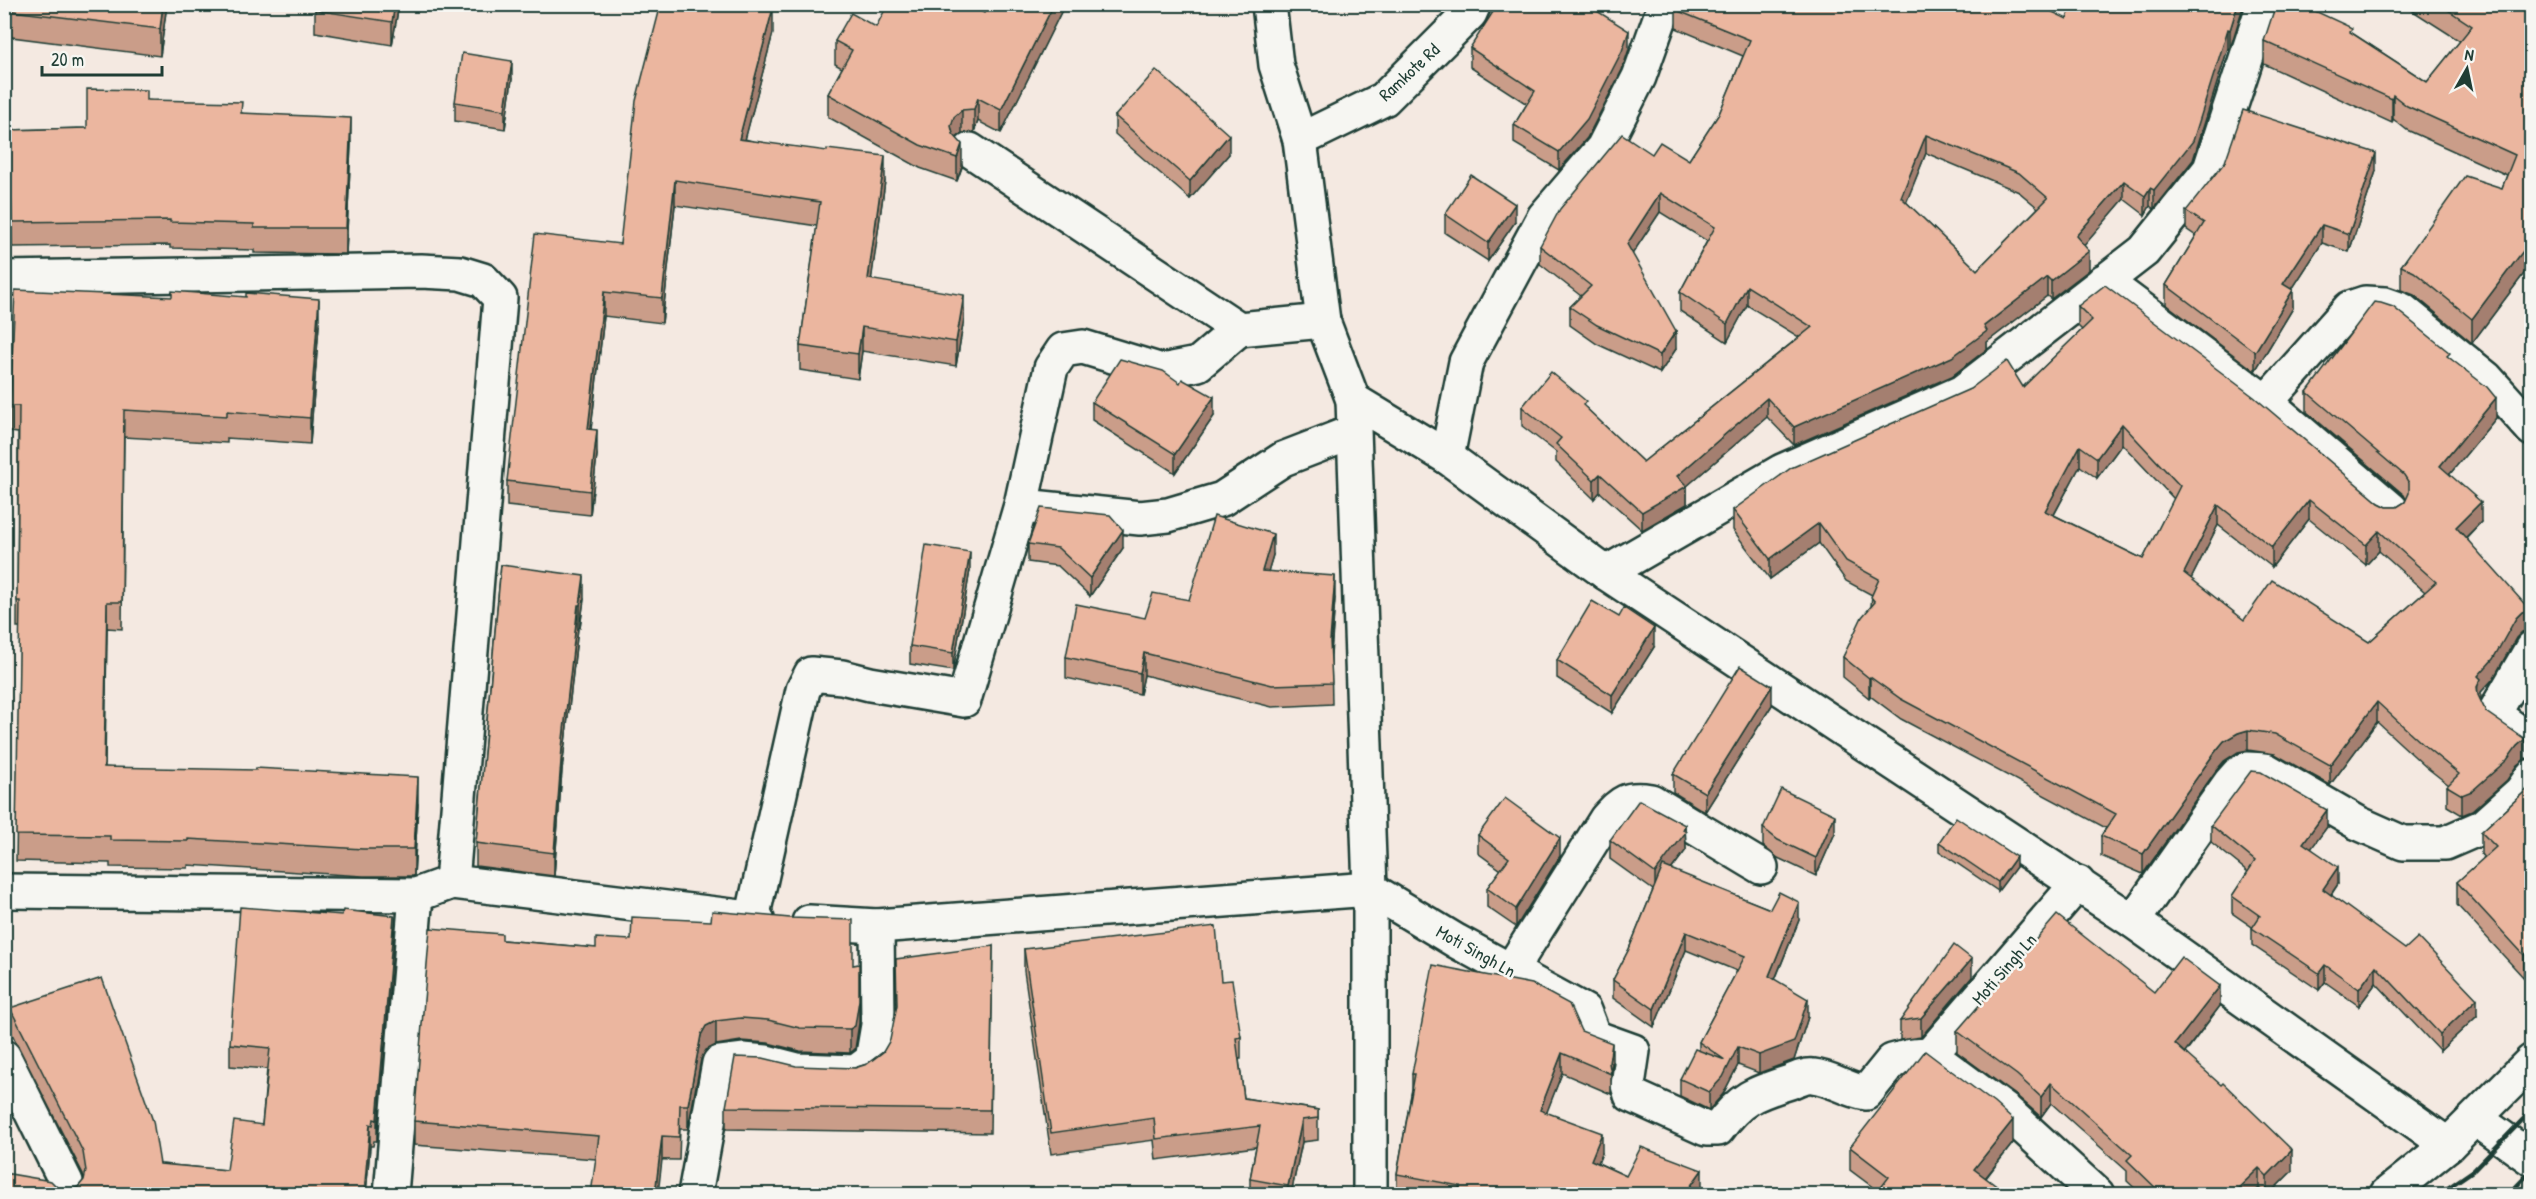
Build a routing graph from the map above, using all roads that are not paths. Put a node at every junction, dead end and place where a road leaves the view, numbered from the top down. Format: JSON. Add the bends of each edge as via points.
{"nodes":[{"id":1,"x":1269,"y":4,"type":"edge"},
{"id":2,"x":1474,"y":4,"type":"edge"},
{"id":3,"x":1665,"y":4,"type":"edge"},
{"id":4,"x":2255,"y":7,"type":"edge"},
{"id":5,"x":1300,"y":140,"type":"junction"},
{"id":6,"x":970,"y":150,"type":"dead end"},
{"id":7,"x":4,"y":278,"type":"edge"},
{"id":8,"x":2104,"y":281,"type":"junction"},
{"id":9,"x":1323,"y":321,"type":"junction"},
{"id":10,"x":1239,"y":329,"type":"junction"},
{"id":11,"x":2266,"y":402,"type":"junction"},
{"id":12,"x":1353,"y":416,"type":"junction"},
{"id":13,"x":2532,"y":429,"type":"edge"},
{"id":14,"x":1447,"y":457,"type":"junction"},
{"id":15,"x":1021,"y":505,"type":"junction"},
{"id":16,"x":2391,"y":509,"type":"edge"},
{"id":17,"x":1606,"y":573,"type":"junction"},
{"id":18,"x":2532,"y":648,"type":"edge"},
{"id":19,"x":2532,"y":742,"type":"edge"},
{"id":20,"x":2528,"y":790,"type":"edge"},
{"id":21,"x":1761,"y":867,"type":"dead end"},
{"id":22,"x":452,"y":882,"type":"junction"},
{"id":23,"x":2078,"y":884,"type":"junction"},
{"id":24,"x":1370,"y":889,"type":"junction"},
{"id":25,"x":4,"y":891,"type":"edge"},
{"id":26,"x":416,"y":895,"type":"junction"},
{"id":27,"x":752,"y":919,"type":"junction"},
{"id":28,"x":2133,"y":921,"type":"junction"},
{"id":29,"x":877,"y":926,"type":"junction"},
{"id":30,"x":1511,"y":970,"type":"junction"},
{"id":31,"x":1930,"y":1055,"type":"junction"},
{"id":32,"x":4,"y":1057,"type":"edge"},
{"id":33,"x":2532,"y":1061,"type":"edge"},
{"id":34,"x":2476,"y":1119,"type":"junction"},
{"id":35,"x":2448,"y":1145,"type":"junction"},
{"id":36,"x":2532,"y":1160,"type":"edge"},
{"id":37,"x":67,"y":1194,"type":"edge"},
{"id":38,"x":391,"y":1194,"type":"edge"},
{"id":39,"x":695,"y":1194,"type":"edge"},
{"id":40,"x":1370,"y":1194,"type":"edge"},
{"id":41,"x":2097,"y":1194,"type":"edge"},
{"id":42,"x":2387,"y":1194,"type":"edge"}],
"edges":[{"from":1,"to":5,"type":"street","via":[[1276,65]]},
{"from":2,"to":5,"type":"street","name":"Ramkote Rd","via":[[1470,13],[1384,99]]},
{"from":3,"to":14,"type":"street","via":[[1639,77],[1603,148],[1544,217],[1466,363]]},
{"from":4,"to":8,"type":"street","via":[[2210,169],[2144,251]]},
{"from":5,"to":9,"type":"street"},
{"from":6,"to":10,"type":"street"},
{"from":7,"to":22,"type":"street","via":[[421,271],[460,273],[483,280],[500,298]]},
{"from":8,"to":11,"type":"street"},
{"from":8,"to":17,"type":"street","via":[[1962,392],[1782,471]]},
{"from":9,"to":10,"type":"street"},
{"from":9,"to":12,"type":"street"},
{"from":10,"to":15,"type":"street","via":[[1198,364],[1162,371],[1083,347],[1063,350],[1051,368]]},
{"from":11,"to":13,"type":"street","via":[[2350,308],[2365,303],[2385,304],[2402,310],[2486,378]]},
{"from":11,"to":16,"type":"street"},
{"from":12,"to":14,"type":"street"},
{"from":12,"to":15,"type":"street","via":[[1222,499],[1168,515],[1140,518]]},
{"from":12,"to":24,"type":"street"},
{"from":14,"to":17,"type":"street"},
{"from":15,"to":27,"type":"street","via":[[964,700],[811,674],[803,690]]},
{"from":17,"to":23,"type":"street"},
{"from":18,"to":19,"type":"street","via":[[2496,710],[2499,717]]},
{"from":20,"to":28,"type":"street","via":[[2482,827],[2445,843],[2403,843],[2358,823],[2266,770],[2247,769],[2230,783]]},
{"from":21,"to":30,"type":"street","via":[[1651,801],[1623,801],[1606,819]]},
{"from":22,"to":26,"type":"street"},
{"from":22,"to":27,"type":"street"},
{"from":23,"to":28,"type":"street"},
{"from":23,"to":31,"type":"street","name":"Moti Singh Ln"},
{"from":24,"to":29,"type":"street"},
{"from":24,"to":30,"type":"street","name":"Moti Singh Ln","via":[[1456,942]]},
{"from":24,"to":40,"type":"street"},
{"from":25,"to":26,"type":"street"},
{"from":26,"to":38,"type":"street"},
{"from":27,"to":29,"type":"street"},
{"from":28,"to":35,"type":"street"},
{"from":29,"to":39,"type":"street","via":[[878,1024],[872,1060],[856,1072],[797,1070],[743,1060],[719,1063]]},
{"from":30,"to":31,"type":"street","name":"Moti Singh Ln","via":[[1584,1011],[1594,1037],[1633,1051],[1628,1085],[1631,1095],[1706,1130],[1718,1129],[1737,1106],[1754,1094],[1777,1086],[1810,1075],[1866,1093],[1892,1061]]},
{"from":31,"to":41,"type":"street","via":[[2006,1112]]},
{"from":32,"to":37,"type":"street","via":[[66,1182]]},
{"from":33,"to":34,"type":"street"},
{"from":34,"to":35,"type":"street"},
{"from":34,"to":36,"type":"street"},
{"from":35,"to":42,"type":"street"}]}
